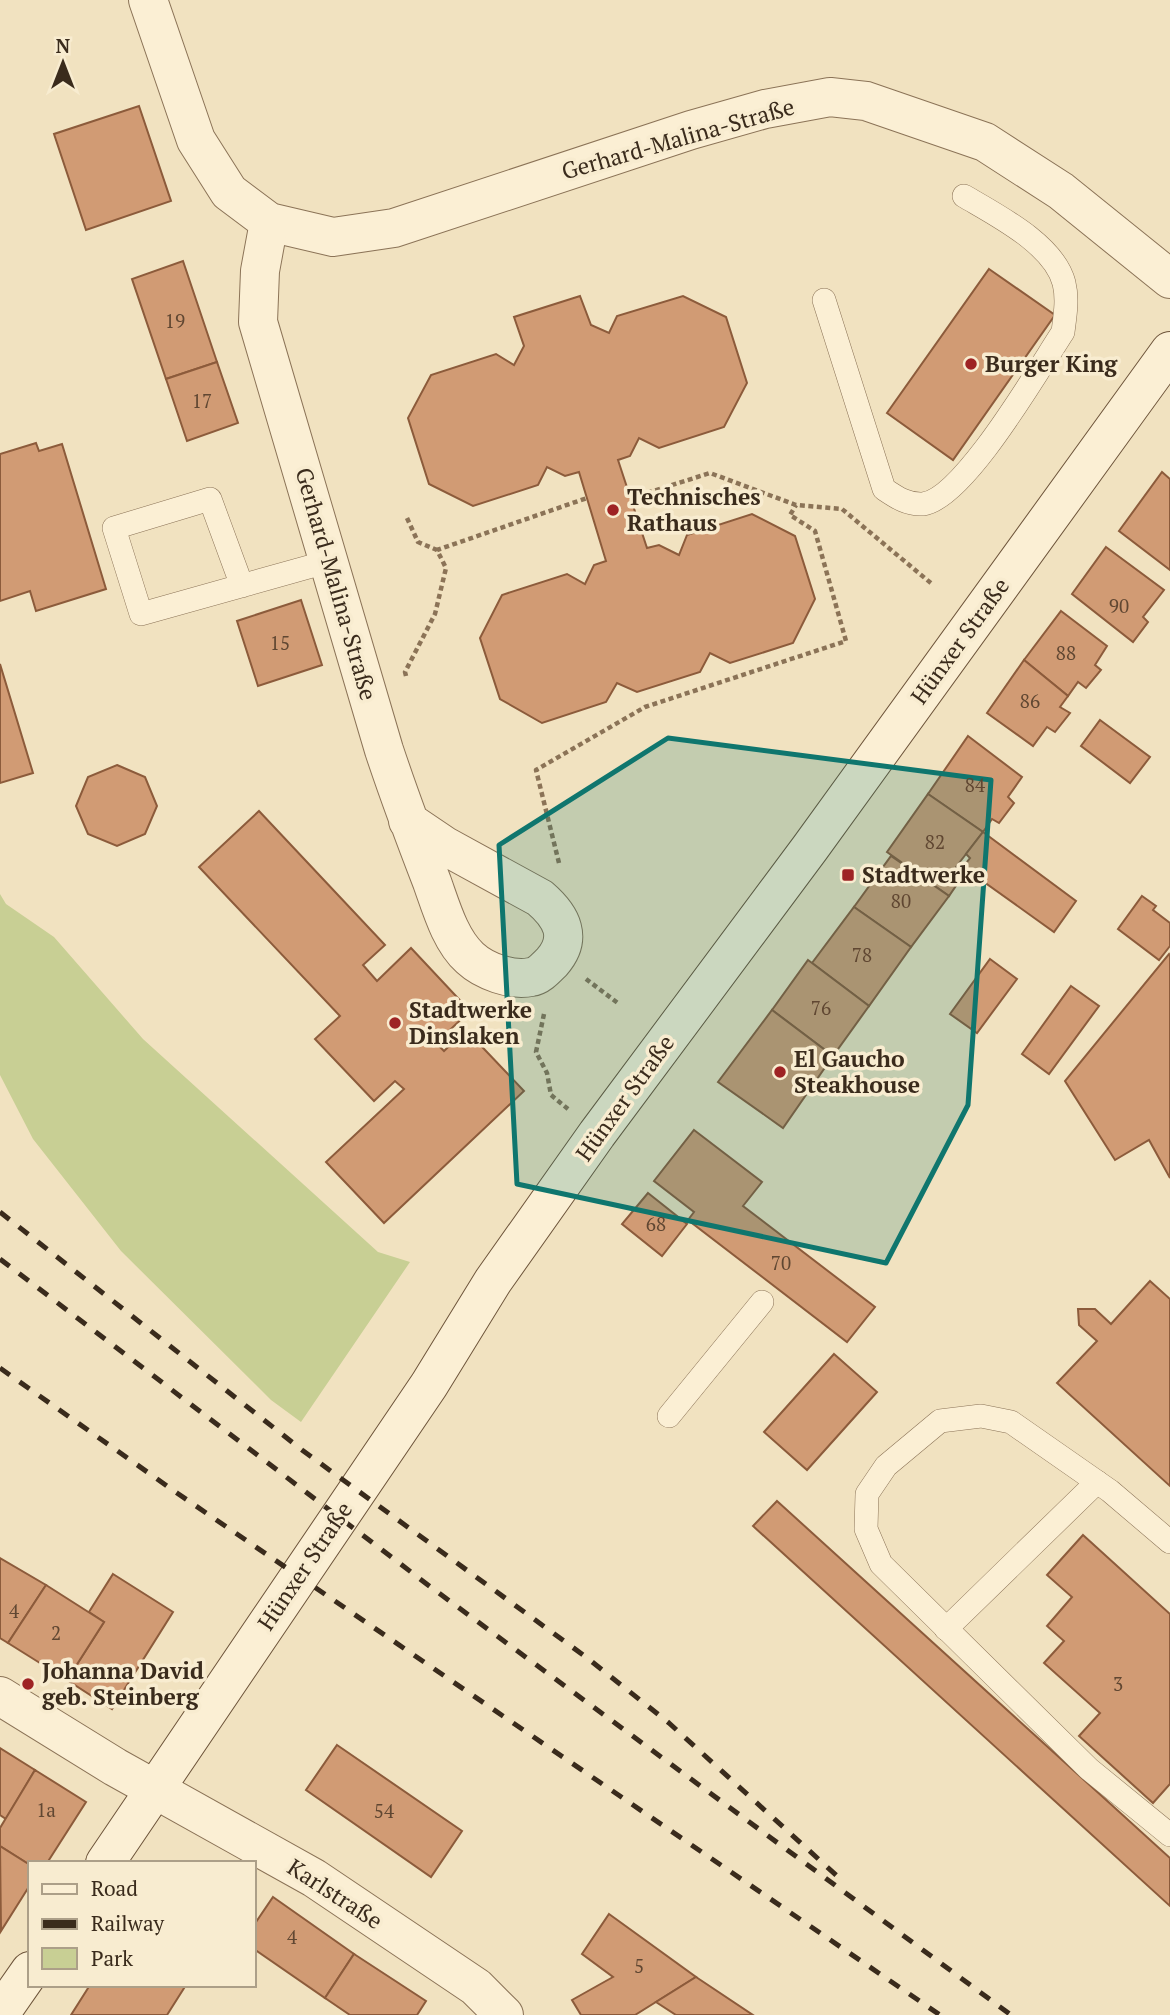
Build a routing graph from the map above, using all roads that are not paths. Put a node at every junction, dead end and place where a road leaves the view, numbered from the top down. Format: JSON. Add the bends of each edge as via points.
{"nodes":[{"id":1,"x":148,"y":0,"type":"edge"},
{"id":2,"x":964,"y":196,"type":"dead end"},
{"id":3,"x":269,"y":222,"type":"junction"},
{"id":4,"x":1170,"y":279,"type":"edge"},
{"id":5,"x":824,"y":300,"type":"dead end"},
{"id":6,"x":1170,"y":351,"type":"edge"},
{"id":7,"x":330,"y":561,"type":"junction"},
{"id":8,"x":242,"y":586,"type":"junction"},
{"id":9,"x":408,"y":821,"type":"junction"},
{"id":10,"x":762,"y":1302,"type":"dead end"},
{"id":11,"x":669,"y":1416,"type":"dead end"},
{"id":12,"x":1097,"y":1482,"type":"junction"},
{"id":13,"x":1170,"y":1542,"type":"edge"},
{"id":14,"x":946,"y":1629,"type":"junction"},
{"id":15,"x":0,"y":1696,"type":"edge"},
{"id":16,"x":156,"y":1790,"type":"junction"},
{"id":17,"x":1170,"y":1835,"type":"edge"},
{"id":18,"x":106,"y":1861,"type":"edge"},
{"id":19,"x":28,"y":1974,"type":"edge"},
{"id":20,"x":0,"y":2014,"type":"edge"},
{"id":21,"x":504,"y":2015,"type":"edge"}],
"edges":[{"from":1,"to":3,"type":"street","name":"Gerhard-Malina-Straße","via":[[196,140],[229,192]]},
{"from":2,"to":5,"type":"lane","via":[[1014,225],[1048,255],[1064,282],[1066,307],[1063,332],[975,464],[948,492],[924,504],[903,502],[884,489]]},
{"from":3,"to":4,"type":"street","name":"Gerhard-Malina-Straße","via":[[333,237],[394,229],[691,130],[765,108],[830,97],[866,101],[985,142],[1061,191]]},
{"from":3,"to":7,"type":"street","name":"Gerhard-Malina-Straße","via":[[260,271],[258,322]]},
{"from":6,"to":16,"type":"street","name":"Hünxer Straße","via":[[493,1281],[429,1385]]},
{"from":7,"to":8,"type":"lane"},
{"from":7,"to":9,"type":"street","name":"Gerhard-Malina-Straße"},
{"from":8,"to":8,"type":"lane","via":[[141,614],[114,527],[210,499]]},
{"from":9,"to":9,"type":"street","name":"Gerhard-Malina-Straße","via":[[450,929],[468,957],[507,976],[530,977],[544,971],[565,938],[550,907]]},
{"from":10,"to":11,"type":"lane"},
{"from":12,"to":13,"type":"lane"},
{"from":12,"to":14,"type":"lane"},
{"from":12,"to":14,"type":"lane","via":[[1011,1422],[981,1416],[940,1422],[886,1466],[867,1494],[866,1529],[881,1564]]},
{"from":14,"to":17,"type":"lane","via":[[1089,1769]]},
{"from":15,"to":16,"type":"street","name":"Karlstraße"},
{"from":16,"to":18,"type":"street","name":"Hünxer Straße"},
{"from":16,"to":21,"type":"street","name":"Karlstraße","via":[[314,1878],[476,1987]]},
{"from":19,"to":20,"type":"street"}]}
